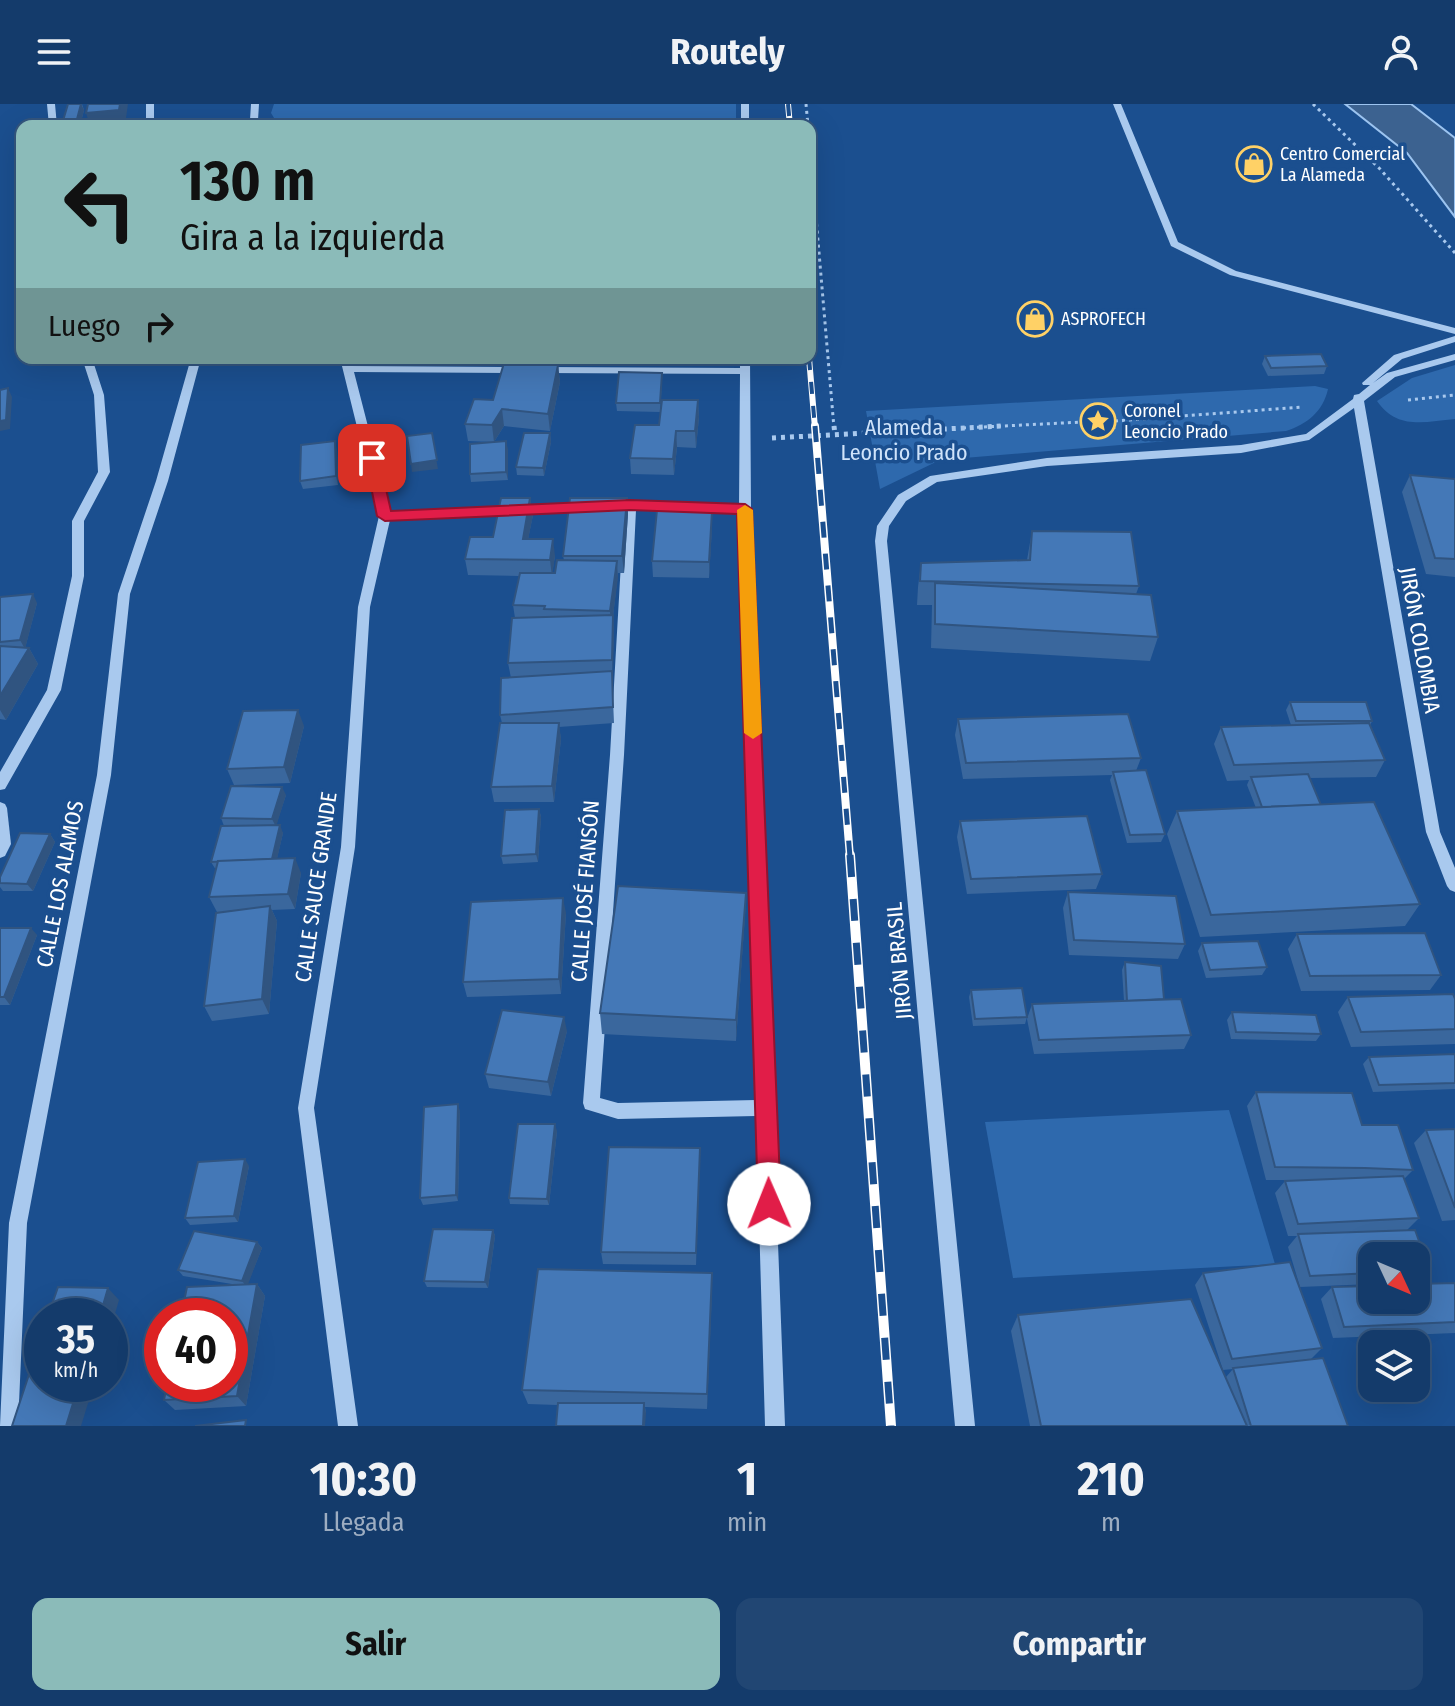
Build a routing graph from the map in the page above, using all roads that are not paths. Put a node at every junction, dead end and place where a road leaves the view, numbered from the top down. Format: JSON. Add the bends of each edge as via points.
{"nodes":[{"id":1,"x":1117,"y":104,"type":"edge"},
{"id":2,"x":1455,"y":331,"type":"edge"},
{"id":3,"x":1455,"y":339,"type":"edge"},
{"id":4,"x":1455,"y":357,"type":"edge"},
{"id":5,"x":89,"y":364,"type":"edge"},
{"id":6,"x":194,"y":364,"type":"edge"},
{"id":7,"x":348,"y":364,"type":"edge"},
{"id":8,"x":745,"y":365,"type":"edge"},
{"id":9,"x":1358,"y":397,"type":"junction"},
{"id":10,"x":630,"y":505,"type":"junction"},
{"id":11,"x":745,"y":509,"type":"junction"},
{"id":12,"x":385,"y":516,"type":"junction"},
{"id":13,"x":0,"y":785,"type":"edge"},
{"id":14,"x":0,"y":808,"type":"edge"},
{"id":15,"x":0,"y":852,"type":"edge"},
{"id":16,"x":1455,"y":886,"type":"edge"},
{"id":17,"x":767,"y":1108,"type":"junction"},
{"id":18,"x":8,"y":1426,"type":"edge"},
{"id":19,"x":348,"y":1426,"type":"edge"},
{"id":20,"x":775,"y":1426,"type":"edge"},
{"id":21,"x":965,"y":1426,"type":"edge"}],
"edges":[{"from":1,"to":2,"type":"street","via":[[1174,244],[1233,273]]},
{"from":3,"to":9,"type":"street","via":[[1398,357],[1381,368]]},
{"from":4,"to":9,"type":"street","via":[[1391,375]]},
{"from":5,"to":13,"type":"street","via":[[99,395],[104,472],[78,521],[78,576],[54,690]]},
{"from":6,"to":18,"type":"street","name":"CALLE LOS ALAMOS","via":[[124,594],[104,775],[18,1223]]},
{"from":7,"to":8,"type":"street"},
{"from":7,"to":12,"type":"street","name":"CALLE SAUCE GRANDE"},
{"from":8,"to":11,"type":"street"},
{"from":9,"to":16,"type":"street","name":"JIRÓN COLOMBIA","via":[[1433,832]]},
{"from":9,"to":21,"type":"street","name":"JIRÓN BRASIL","via":[[1309,437],[1241,449],[954,473],[902,498],[883,526]]},
{"from":10,"to":11,"type":"street"},
{"from":10,"to":12,"type":"street"},
{"from":10,"to":17,"type":"street","name":"CALLE JOSÉ FIANSÓN","via":[[591,1103],[618,1111]]},
{"from":11,"to":17,"type":"street"},
{"from":12,"to":19,"type":"street","name":"CALLE SAUCE GRANDE","via":[[364,607],[348,847],[306,1108]]},
{"from":14,"to":15,"type":"street"},
{"from":17,"to":20,"type":"street"}]}
